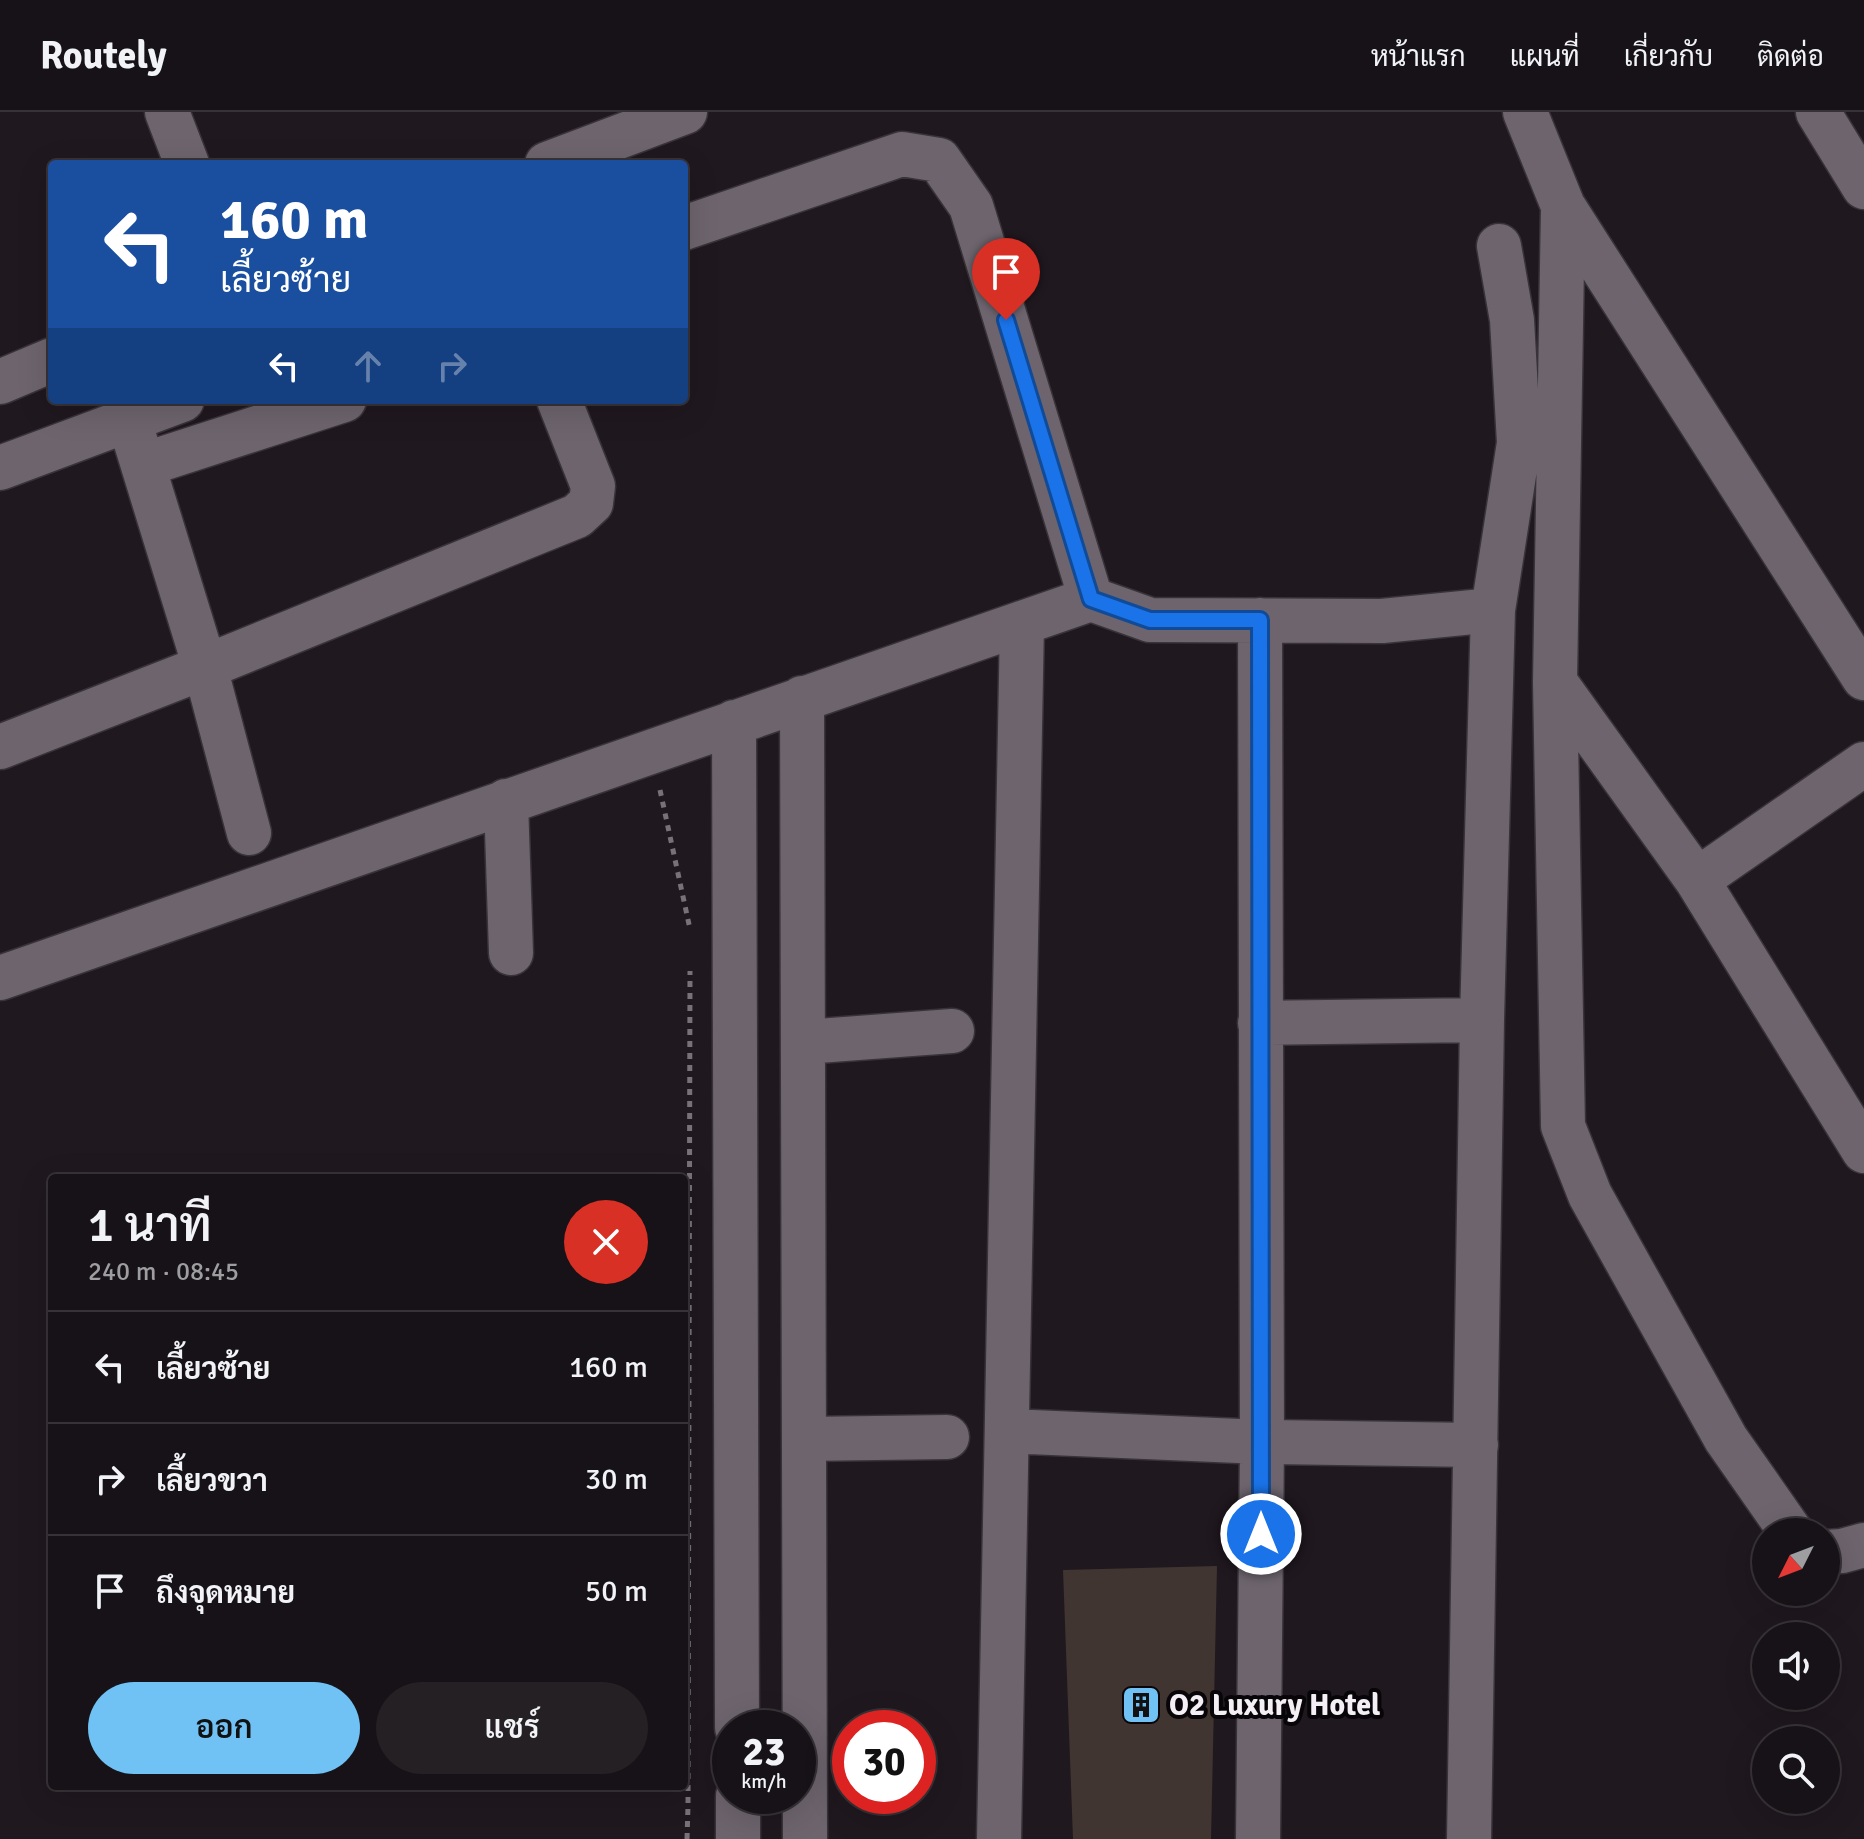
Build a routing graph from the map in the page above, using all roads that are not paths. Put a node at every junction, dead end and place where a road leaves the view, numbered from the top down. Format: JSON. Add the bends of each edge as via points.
{"nodes":[{"id":1,"x":167,"y":112,"type":"edge"},
{"id":2,"x":685,"y":112,"type":"edge"},
{"id":3,"x":1525,"y":112,"type":"edge"},
{"id":4,"x":1818,"y":112,"type":"edge"},
{"id":5,"x":185,"y":160,"type":"edge"},
{"id":6,"x":558,"y":160,"type":"edge"},
{"id":7,"x":1864,"y":187,"type":"edge"},
{"id":8,"x":1563,"y":206,"type":"junction"},
{"id":9,"x":688,"y":227,"type":"edge"},
{"id":10,"x":1499,"y":246,"type":"dead end"},
{"id":11,"x":48,"y":362,"type":"edge"},
{"id":12,"x":0,"y":382,"type":"edge"},
{"id":13,"x":171,"y":404,"type":"edge"},
{"id":14,"x":332,"y":404,"type":"edge"},
{"id":15,"x":561,"y":404,"type":"edge"},
{"id":16,"x":129,"y":420,"type":"junction"},
{"id":17,"x":143,"y":465,"type":"junction"},
{"id":18,"x":0,"y":468,"type":"edge"},
{"id":19,"x":1091,"y":599,"type":"junction"},
{"id":20,"x":1493,"y":610,"type":"junction"},
{"id":21,"x":1260,"y":620,"type":"junction"},
{"id":22,"x":1022,"y":623,"type":"junction"},
{"id":23,"x":205,"y":667,"type":"junction"},
{"id":24,"x":1864,"y":678,"type":"edge"},
{"id":25,"x":1555,"y":682,"type":"junction"},
{"id":26,"x":802,"y":698,"type":"junction"},
{"id":27,"x":734,"y":722,"type":"junction"},
{"id":28,"x":0,"y":747,"type":"edge"},
{"id":29,"x":1864,"y":764,"type":"edge"},
{"id":30,"x":506,"y":801,"type":"junction"},
{"id":31,"x":249,"y":833,"type":"dead end"},
{"id":32,"x":1697,"y":880,"type":"junction"},
{"id":33,"x":511,"y":953,"type":"dead end"},
{"id":34,"x":0,"y":978,"type":"edge"},
{"id":35,"x":1482,"y":1020,"type":"junction"},
{"id":36,"x":1260,"y":1023,"type":"junction"},
{"id":37,"x":952,"y":1031,"type":"dead end"},
{"id":38,"x":804,"y":1042,"type":"junction"},
{"id":39,"x":1864,"y":1151,"type":"edge"},
{"id":40,"x":1007,"y":1431,"type":"junction"},
{"id":41,"x":947,"y":1437,"type":"dead end"},
{"id":42,"x":805,"y":1439,"type":"junction"},
{"id":43,"x":1262,"y":1442,"type":"junction"},
{"id":44,"x":1476,"y":1445,"type":"junction"},
{"id":45,"x":1781,"y":1518,"type":"edge"},
{"id":46,"x":1864,"y":1545,"type":"edge"},
{"id":47,"x":1840,"y":1551,"type":"edge"},
{"id":48,"x":737,"y":1710,"type":"edge"},
{"id":49,"x":738,"y":1814,"type":"edge"},
{"id":50,"x":738,"y":1839,"type":"edge"},
{"id":51,"x":805,"y":1839,"type":"edge"},
{"id":52,"x":999,"y":1839,"type":"edge"},
{"id":53,"x":1258,"y":1839,"type":"edge"},
{"id":54,"x":1469,"y":1839,"type":"edge"}],
"edges":[{"from":1,"to":5,"type":"street"},
{"from":2,"to":6,"type":"street"},
{"from":3,"to":8,"type":"street"},
{"from":4,"to":7,"type":"street"},
{"from":8,"to":24,"type":"street"},
{"from":8,"to":25,"type":"street"},
{"from":9,"to":19,"type":"street","via":[[902,154],[939,160],[971,206]]},
{"from":10,"to":20,"type":"street","via":[[1512,320],[1519,443]]},
{"from":11,"to":12,"type":"street"},
{"from":13,"to":16,"type":"street"},
{"from":14,"to":17,"type":"street"},
{"from":15,"to":23,"type":"street","via":[[593,486],[591,503],[577,516]]},
{"from":16,"to":17,"type":"street"},
{"from":16,"to":18,"type":"street"},
{"from":17,"to":23,"type":"street"},
{"from":19,"to":21,"type":"street","via":[[1150,620]]},
{"from":19,"to":22,"type":"street"},
{"from":20,"to":21,"type":"street","via":[[1382,621]]},
{"from":20,"to":35,"type":"street"},
{"from":21,"to":36,"type":"street"},
{"from":22,"to":26,"type":"street"},
{"from":22,"to":40,"type":"street"},
{"from":23,"to":28,"type":"street"},
{"from":23,"to":31,"type":"street"},
{"from":25,"to":32,"type":"street"},
{"from":25,"to":45,"type":"street","via":[[1563,1126],[1590,1195],[1726,1439]]},
{"from":26,"to":27,"type":"street"},
{"from":26,"to":38,"type":"street"},
{"from":27,"to":30,"type":"street"},
{"from":27,"to":48,"type":"street"},
{"from":29,"to":32,"type":"street"},
{"from":30,"to":33,"type":"street"},
{"from":30,"to":34,"type":"street"},
{"from":32,"to":39,"type":"street"},
{"from":35,"to":36,"type":"street"},
{"from":35,"to":44,"type":"street"},
{"from":36,"to":43,"type":"street"},
{"from":37,"to":38,"type":"street"},
{"from":38,"to":42,"type":"street"},
{"from":40,"to":43,"type":"street"},
{"from":40,"to":52,"type":"street"},
{"from":41,"to":42,"type":"street"},
{"from":42,"to":51,"type":"street"},
{"from":43,"to":44,"type":"street"},
{"from":43,"to":53,"type":"street"},
{"from":44,"to":54,"type":"street"},
{"from":46,"to":47,"type":"street"},
{"from":49,"to":50,"type":"street"}]}
